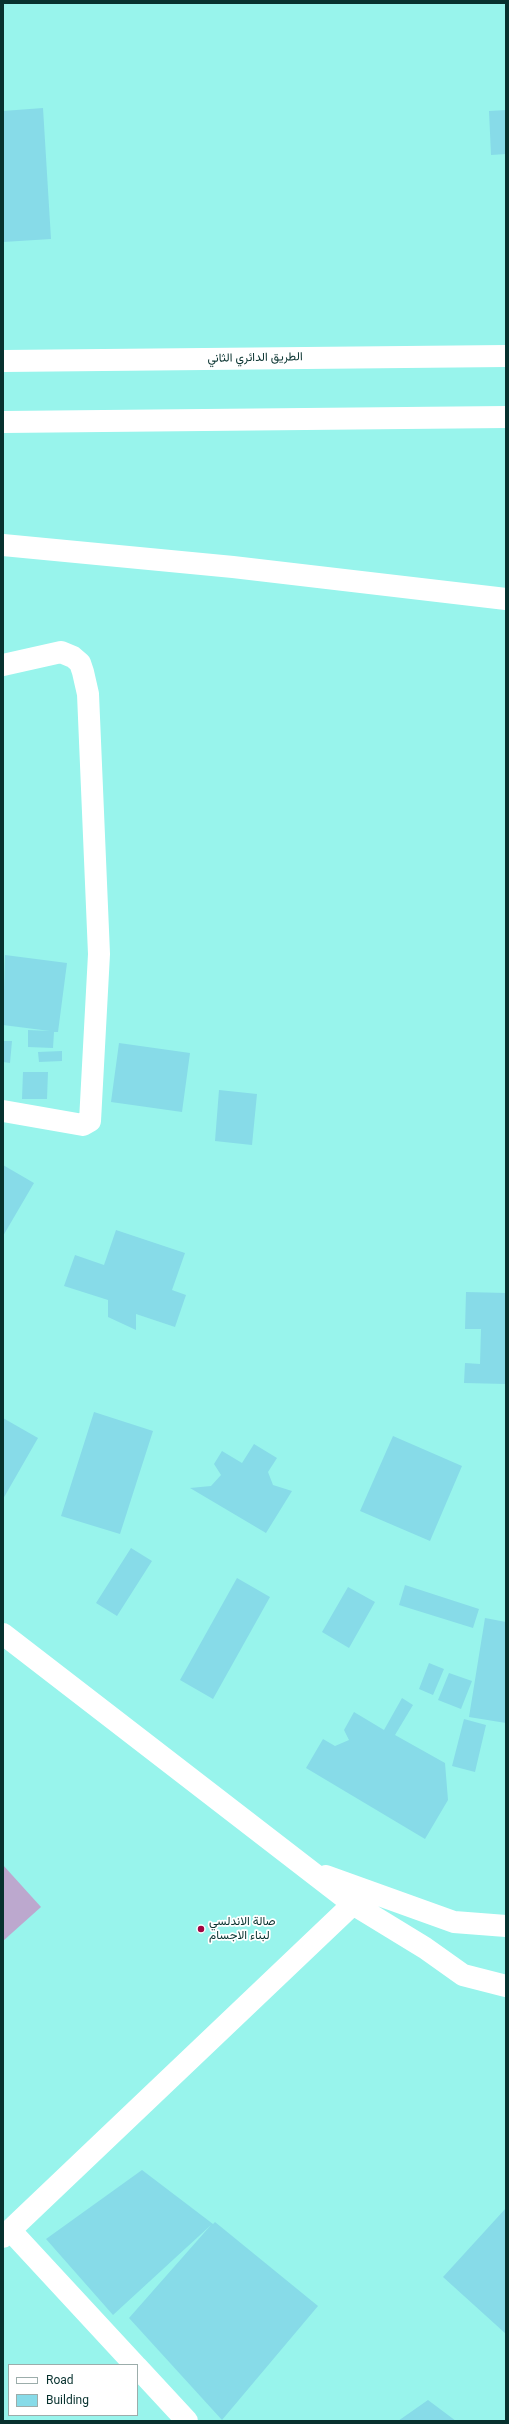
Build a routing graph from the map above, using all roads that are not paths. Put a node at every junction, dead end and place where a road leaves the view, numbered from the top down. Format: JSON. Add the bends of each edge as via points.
{"nodes":[{"id":1,"x":506,"y":356,"type":"edge"},
{"id":2,"x":3,"y":361,"type":"edge"},
{"id":3,"x":506,"y":417,"type":"edge"},
{"id":4,"x":3,"y":422,"type":"edge"},
{"id":5,"x":3,"y":545,"type":"edge"},
{"id":6,"x":506,"y":599,"type":"edge"},
{"id":7,"x":3,"y":665,"type":"edge"},
{"id":8,"x":3,"y":1111,"type":"edge"},
{"id":9,"x":3,"y":1634,"type":"edge"},
{"id":10,"x":307,"y":1869,"type":"junction"},
{"id":11,"x":353,"y":1904,"type":"junction"},
{"id":12,"x":506,"y":1926,"type":"edge"},
{"id":13,"x":506,"y":1986,"type":"edge"},
{"id":14,"x":7,"y":2234,"type":"edge"},
{"id":15,"x":134,"y":2364,"type":"edge"},
{"id":16,"x":138,"y":2368,"type":"edge"},
{"id":17,"x":187,"y":2421,"type":"edge"}],
"edges":[{"from":1,"to":2,"type":"main road","name":"الطريق الدائري الثاني"},
{"from":3,"to":4,"type":"main road"},
{"from":5,"to":6,"type":"main road"},
{"from":7,"to":8,"type":"main road","via":[[61,652],[80,663],[83,672],[88,694],[99,954],[90,1121],[83,1125]]},
{"from":9,"to":10,"type":"main road"},
{"from":10,"to":11,"type":"main road"},
{"from":10,"to":12,"type":"main road","via":[[454,1922]]},
{"from":11,"to":13,"type":"main road","via":[[425,1948],[463,1975]]},
{"from":11,"to":14,"type":"main road"},
{"from":14,"to":15,"type":"main road"},
{"from":16,"to":17,"type":"main road"}]}
